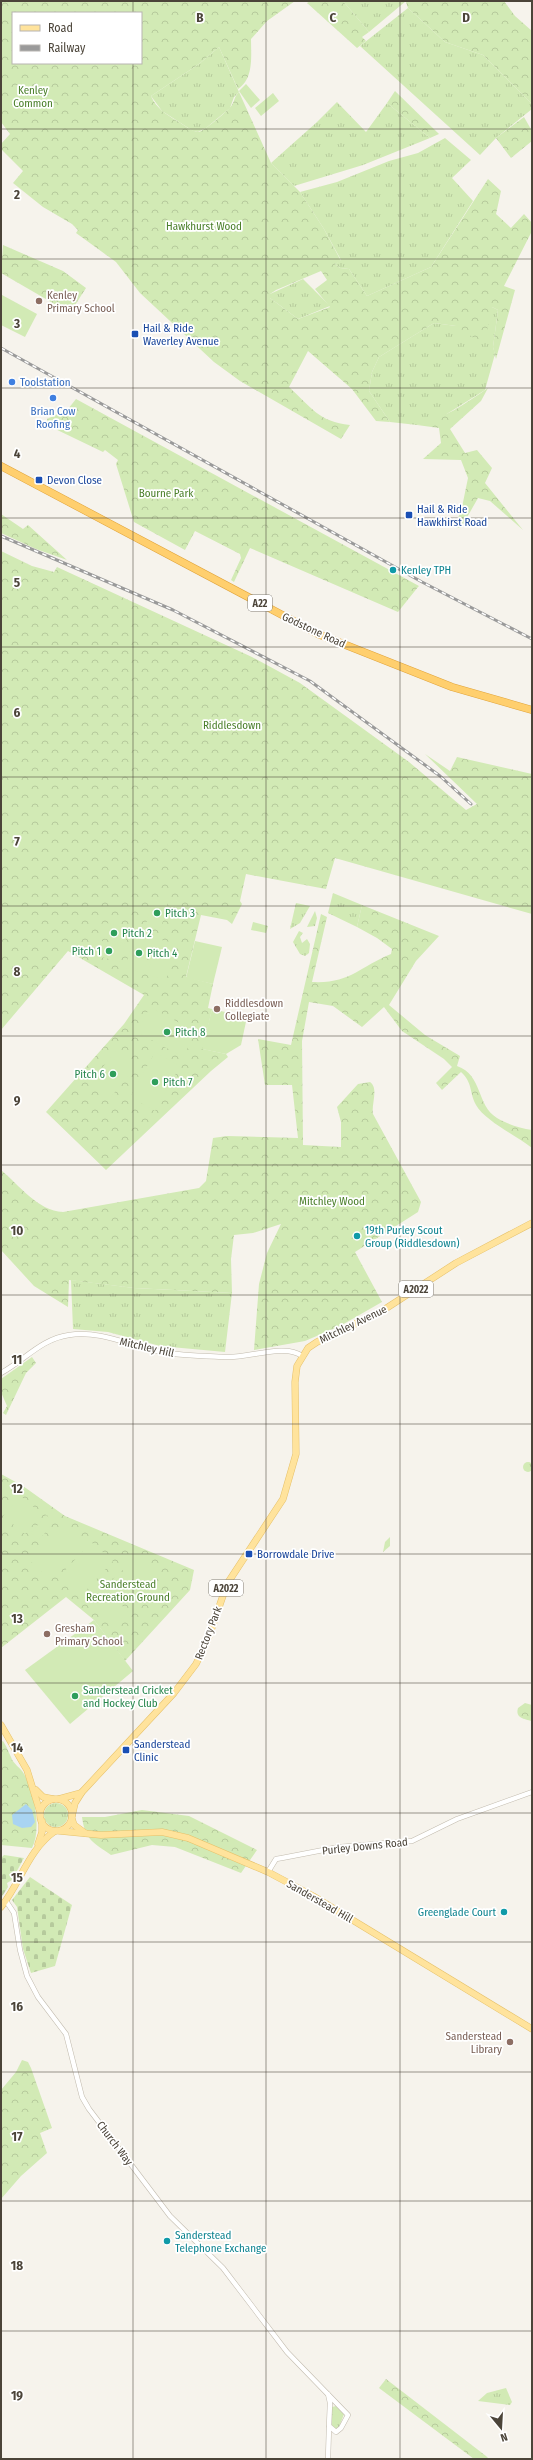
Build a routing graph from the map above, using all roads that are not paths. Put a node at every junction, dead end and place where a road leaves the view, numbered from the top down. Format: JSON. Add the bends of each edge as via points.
{"nodes":[{"id":1,"x":1,"y":466,"type":"edge"},
{"id":2,"x":532,"y":710,"type":"edge"},
{"id":3,"x":532,"y":1223,"type":"edge"},
{"id":4,"x":302,"y":1356,"type":"junction"},
{"id":5,"x":1,"y":1373,"type":"edge"},
{"id":6,"x":1,"y":1725,"type":"edge"},
{"id":7,"x":34,"y":1787,"type":"junction"},
{"id":8,"x":82,"y":1792,"type":"junction"},
{"id":9,"x":532,"y":1792,"type":"edge"},
{"id":10,"x":56,"y":1799,"type":"junction"},
{"id":11,"x":41,"y":1815,"type":"junction"},
{"id":12,"x":72,"y":1817,"type":"junction"},
{"id":13,"x":57,"y":1831,"type":"junction"},
{"id":14,"x":88,"y":1834,"type":"junction"},
{"id":15,"x":36,"y":1850,"type":"junction"},
{"id":16,"x":268,"y":1872,"type":"junction"},
{"id":17,"x":6,"y":1901,"type":"junction"},
{"id":18,"x":1,"y":1906,"type":"edge"},
{"id":19,"x":532,"y":2028,"type":"edge"},
{"id":20,"x":328,"y":2394,"type":"junction"},
{"id":21,"x":339,"y":2405,"type":"junction"},
{"id":22,"x":330,"y":2408,"type":"junction"},
{"id":23,"x":329,"y":2426,"type":"junction"},
{"id":24,"x":338,"y":2431,"type":"junction"},
{"id":25,"x":329,"y":2443,"type":"junction"},
{"id":26,"x":328,"y":2459,"type":"edge"}],
"edges":[{"from":1,"to":2,"type":"highway","name":"Godstone Road","number":"A22","via":[[318,634],[452,687]]},
{"from":3,"to":4,"type":"main road","name":"Mitchley Avenue","number":"A2022","via":[[456,1263],[382,1311],[317,1342]]},
{"from":4,"to":5,"type":"street","name":"Mitchley Hill","via":[[290,1350],[234,1357],[190,1356],[160,1352],[107,1337],[72,1334],[47,1341]]},
{"from":4,"to":8,"type":"main road","name":"Rectory Park","number":"A2022","via":[[297,1366],[295,1382],[296,1454],[283,1499],[227,1584],[208,1639],[196,1664],[174,1693]]},
{"from":6,"to":7,"type":"main road","via":[[19,1753]]},
{"from":7,"to":10,"type":"main road","via":[[41,1796]]},
{"from":7,"to":11,"type":"main road"},
{"from":8,"to":10,"type":"main road"},
{"from":8,"to":12,"type":"main road","name":"Rectory Park","number":"A2022","via":[[75,1803]]},
{"from":9,"to":16,"type":"street","name":"Purley Downs Road","via":[[457,1819],[412,1841],[338,1847],[276,1859]]},
{"from":10,"to":11,"type":"main road","via":[[44,1804]]},
{"from":10,"to":12,"type":"main road","via":[[67,1804]]},
{"from":11,"to":13,"type":"main road","via":[[47,1827]]},
{"from":11,"to":15,"type":"main road","via":[[42,1834]]},
{"from":12,"to":13,"type":"main road","via":[[68,1826]]},
{"from":12,"to":14,"type":"main road","via":[[74,1826]]},
{"from":13,"to":14,"type":"main road","name":"Sanderstead Hill"},
{"from":13,"to":15,"type":"main road"},
{"from":14,"to":16,"type":"main road","name":"Sanderstead Hill","via":[[162,1832],[188,1838]]},
{"from":15,"to":17,"type":"main road"},
{"from":16,"to":19,"type":"main road","name":"Sanderstead Hill","via":[[313,1896]]},
{"from":17,"to":18,"type":"main road"},
{"from":17,"to":20,"type":"street","name":"Church Way","via":[[14,1913],[27,1976],[38,1997],[66,2034],[82,2097],[89,2109],[170,2216],[223,2268],[287,2352]]},
{"from":20,"to":21,"type":"street","name":"Church Way"},
{"from":20,"to":22,"type":"street"},
{"from":21,"to":22,"type":"street","via":[[334,2404]]},
{"from":21,"to":24,"type":"street","via":[[348,2415]]},
{"from":22,"to":23,"type":"street"},
{"from":23,"to":24,"type":"street","via":[[333,2431]]},
{"from":23,"to":25,"type":"street"},
{"from":24,"to":25,"type":"street"},
{"from":25,"to":26,"type":"street"}]}
